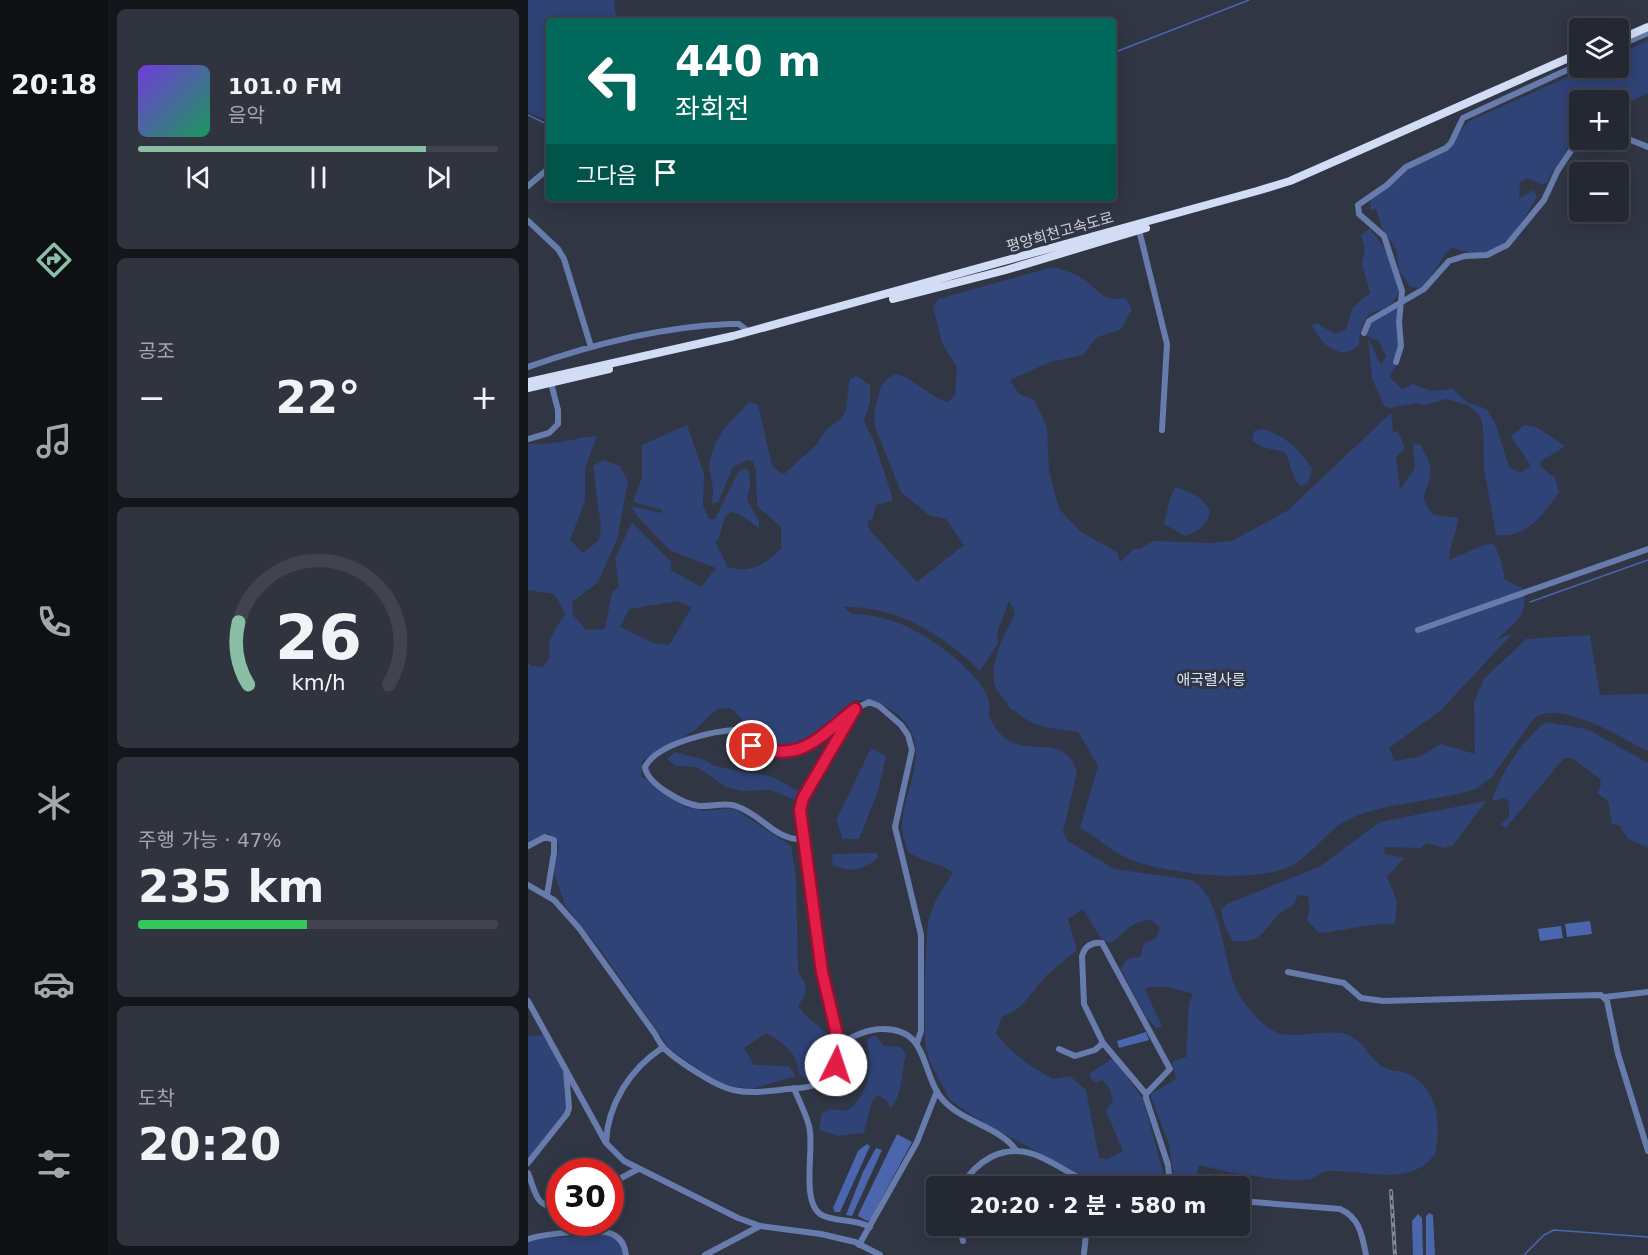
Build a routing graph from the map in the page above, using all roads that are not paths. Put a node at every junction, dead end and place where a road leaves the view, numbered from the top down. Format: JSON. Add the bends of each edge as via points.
{"nodes":[{"id":1,"x":1648,"y":24,"type":"edge"},
{"id":2,"x":1629,"y":31,"type":"edge"},
{"id":3,"x":1648,"y":33,"type":"edge"},
{"id":4,"x":1629,"y":34,"type":"edge"},
{"id":5,"x":1629,"y":41,"type":"edge"},
{"id":6,"x":1569,"y":58,"type":"edge"},
{"id":7,"x":1569,"y":63,"type":"edge"},
{"id":8,"x":1569,"y":69,"type":"edge"},
{"id":9,"x":1629,"y":139,"type":"edge"},
{"id":10,"x":1648,"y":147,"type":"edge"},
{"id":11,"x":1573,"y":150,"type":"edge"},
{"id":12,"x":546,"y":171,"type":"edge"},
{"id":13,"x":528,"y":186,"type":"edge"},
{"id":14,"x":528,"y":221,"type":"edge"},
{"id":15,"x":1139,"y":230,"type":"junction"},
{"id":16,"x":1403,"y":303,"type":"junction"},
{"id":17,"x":749,"y":332,"type":"junction"},
{"id":18,"x":1364,"y":333,"type":"dead end"},
{"id":19,"x":591,"y":347,"type":"junction"},
{"id":20,"x":1396,"y":362,"type":"dead end"},
{"id":21,"x":528,"y":367,"type":"edge"},
{"id":22,"x":528,"y":382,"type":"edge"},
{"id":23,"x":551,"y":383,"type":"junction"},
{"id":24,"x":528,"y":388,"type":"edge"},
{"id":25,"x":1162,"y":430,"type":"dead end"},
{"id":26,"x":528,"y":439,"type":"edge"},
{"id":27,"x":1648,"y":549,"type":"edge"},
{"id":28,"x":1418,"y":630,"type":"dead end"},
{"id":29,"x":855,"y":709,"type":"junction"},
{"id":30,"x":804,"y":840,"type":"junction"},
{"id":31,"x":528,"y":846,"type":"edge"},
{"id":32,"x":528,"y":885,"type":"edge"},
{"id":33,"x":547,"y":895,"type":"junction"},
{"id":34,"x":1287,"y":972,"type":"dead end"},
{"id":35,"x":1648,"y":992,"type":"edge"},
{"id":36,"x":1605,"y":997,"type":"junction"},
{"id":37,"x":528,"y":1001,"type":"edge"},
{"id":38,"x":917,"y":1042,"type":"junction"},
{"id":39,"x":1103,"y":1043,"type":"junction"},
{"id":40,"x":840,"y":1047,"type":"junction"},
{"id":41,"x":662,"y":1048,"type":"junction"},
{"id":42,"x":1059,"y":1049,"type":"dead end"},
{"id":43,"x":566,"y":1067,"type":"junction"},
{"id":44,"x":794,"y":1089,"type":"junction"},
{"id":45,"x":938,"y":1091,"type":"junction"},
{"id":46,"x":1146,"y":1094,"type":"junction"},
{"id":47,"x":606,"y":1143,"type":"junction"},
{"id":48,"x":1016,"y":1150,"type":"junction"},
{"id":49,"x":1648,"y":1151,"type":"edge"},
{"id":50,"x":528,"y":1163,"type":"edge"},
{"id":51,"x":638,"y":1169,"type":"junction"},
{"id":52,"x":528,"y":1173,"type":"edge"},
{"id":53,"x":624,"y":1176,"type":"edge"},
{"id":54,"x":969,"y":1176,"type":"edge"},
{"id":55,"x":1077,"y":1176,"type":"edge"},
{"id":56,"x":1169,"y":1176,"type":"edge"},
{"id":57,"x":1250,"y":1202,"type":"edge"},
{"id":58,"x":546,"y":1206,"type":"edge"},
{"id":59,"x":760,"y":1226,"type":"junction"},
{"id":60,"x":870,"y":1227,"type":"junction"},
{"id":61,"x":962,"y":1236,"type":"edge"},
{"id":62,"x":1086,"y":1236,"type":"edge"},
{"id":63,"x":528,"y":1239,"type":"edge"},
{"id":64,"x":963,"y":1240,"type":"dead end"},
{"id":65,"x":860,"y":1245,"type":"junction"},
{"id":66,"x":1084,"y":1253,"type":"dead end"},
{"id":67,"x":626,"y":1255,"type":"edge"},
{"id":68,"x":705,"y":1255,"type":"edge"},
{"id":69,"x":880,"y":1255,"type":"edge"},
{"id":70,"x":1366,"y":1255,"type":"edge"}],
"edges":[{"from":1,"to":2,"type":"highway"},
{"from":1,"to":4,"type":"highway"},
{"from":3,"to":5,"type":"street"},
{"from":6,"to":17,"type":"highway","name":"평양희천고속도로","via":[[1279,184]]},
{"from":7,"to":15,"type":"highway","name":"평양희천고속도로","via":[[1304,180]]},
{"from":8,"to":16,"type":"street","via":[[1470,113],[1458,124],[1446,148],[1406,167],[1383,189],[1360,202],[1359,214],[1381,231],[1391,251]]},
{"from":9,"to":10,"type":"street"},
{"from":11,"to":16,"type":"street","via":[[1544,200],[1507,245],[1486,255],[1449,261],[1424,289]]},
{"from":12,"to":13,"type":"street"},
{"from":14,"to":19,"type":"street","via":[[564,259]]},
{"from":15,"to":23,"type":"highway","name":"평양희천고속도로","via":[[994,273]]},
{"from":15,"to":25,"type":"street","via":[[1167,344]]},
{"from":16,"to":18,"type":"street","via":[[1369,321]]},
{"from":16,"to":20,"type":"street","via":[[1399,322],[1401,350]]},
{"from":17,"to":19,"type":"street","via":[[739,324],[694,326],[637,334]]},
{"from":17,"to":22,"type":"highway","name":"평양희천고속도로"},
{"from":19,"to":21,"type":"street"},
{"from":23,"to":24,"type":"highway","name":"평양희천고속도로"},
{"from":23,"to":26,"type":"street","via":[[558,424],[549,433]]},
{"from":27,"to":28,"type":"street"},
{"from":29,"to":30,"type":"street","via":[[801,805]]},
{"from":29,"to":30,"type":"street","via":[[813,744],[790,753],[766,752],[752,746],[740,730],[728,730],[670,747],[645,767],[653,781],[686,802],[700,806],[734,805],[780,836]]},
{"from":29,"to":38,"type":"street","via":[[869,702],[879,706],[902,725],[912,750],[895,827],[921,935],[921,1031]]},
{"from":30,"to":40,"type":"street","via":[[822,972]]},
{"from":31,"to":33,"type":"street","via":[[545,837],[554,840]]},
{"from":32,"to":33,"type":"street"},
{"from":33,"to":41,"type":"street","via":[[592,945]]},
{"from":34,"to":36,"type":"street","via":[[1344,982],[1361,998],[1383,1001],[1587,994]]},
{"from":35,"to":36,"type":"street"},
{"from":36,"to":49,"type":"street"},
{"from":37,"to":43,"type":"street"},
{"from":38,"to":40,"type":"street","via":[[908,1035],[884,1029],[862,1034]]},
{"from":38,"to":45,"type":"street"},
{"from":39,"to":42,"type":"street","via":[[1075,1056]]},
{"from":39,"to":46,"type":"street"},
{"from":39,"to":46,"type":"street","via":[[1084,1004],[1082,956],[1084,949],[1096,942],[1102,943],[1121,975],[1170,1069]]},
{"from":40,"to":44,"type":"street","via":[[836,1065],[826,1077],[814,1085]]},
{"from":41,"to":44,"type":"street","via":[[729,1091],[750,1094]]},
{"from":41,"to":47,"type":"street","via":[[643,1061],[630,1077],[614,1107]]},
{"from":43,"to":47,"type":"street"},
{"from":43,"to":50,"type":"street","via":[[567,1114]]},
{"from":44,"to":60,"type":"street","via":[[811,1134],[814,1207],[825,1216],[863,1222]]},
{"from":45,"to":48,"type":"street","via":[[946,1103],[1011,1143]]},
{"from":45,"to":60,"type":"street","via":[[917,1142]]},
{"from":46,"to":56,"type":"street"},
{"from":47,"to":51,"type":"street","via":[[616,1155]]},
{"from":48,"to":54,"type":"street","via":[[983,1161]]},
{"from":48,"to":55,"type":"street","via":[[1044,1157]]},
{"from":51,"to":53,"type":"street"},
{"from":51,"to":59,"type":"street"},
{"from":52,"to":58,"type":"street","via":[[540,1203]]},
{"from":57,"to":70,"type":"street","via":[[1349,1213],[1358,1222]]},
{"from":59,"to":65,"type":"street","via":[[821,1234]]},
{"from":59,"to":68,"type":"street"},
{"from":60,"to":65,"type":"street"},
{"from":61,"to":64,"type":"street"},
{"from":62,"to":66,"type":"street"},
{"from":63,"to":67,"type":"street","via":[[552,1234],[609,1233],[621,1241]]},
{"from":65,"to":69,"type":"street"}]}
